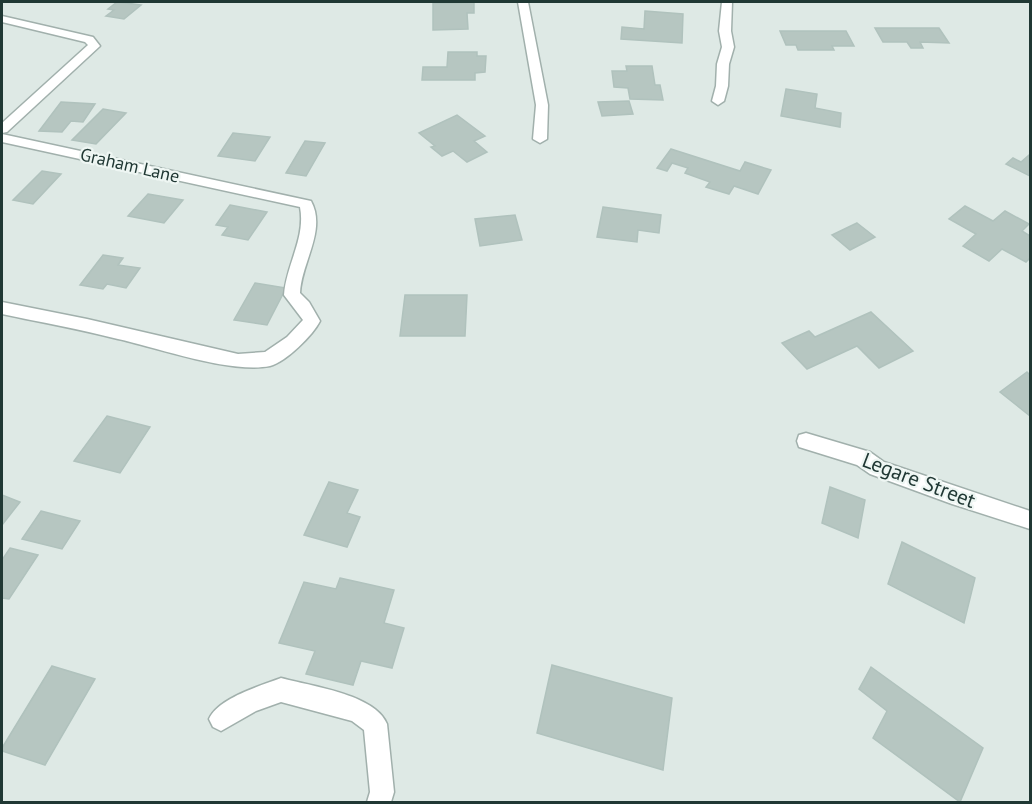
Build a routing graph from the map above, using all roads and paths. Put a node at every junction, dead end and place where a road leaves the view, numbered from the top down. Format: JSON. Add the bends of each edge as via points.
{"nodes":[{"id":1,"x":522,"y":2,"type":"edge"},
{"id":2,"x":728,"y":2,"type":"edge"},
{"id":3,"x":2,"y":19,"type":"edge"},
{"id":4,"x":718,"y":101,"type":"dead end"},
{"id":5,"x":2,"y":129,"type":"edge"},
{"id":6,"x":2,"y":138,"type":"edge"},
{"id":7,"x":540,"y":139,"type":"dead end"},
{"id":8,"x":2,"y":308,"type":"edge"},
{"id":9,"x":806,"y":441,"type":"dead end"},
{"id":10,"x":1030,"y":520,"type":"edge"},
{"id":11,"x":220,"y":718,"type":"dead end"},
{"id":12,"x":379,"y":802,"type":"edge"}],
"edges":[{"from":1,"to":7,"type":"street","via":[[542,105]]},
{"from":2,"to":4,"type":"street","via":[[728,47]]},
{"from":3,"to":5,"type":"street","via":[[89,39],[94,46]]},
{"from":6,"to":8,"type":"street","name":"Graham Lane","via":[[306,204],[308,237],[291,281],[292,295],[312,321],[293,342],[269,359],[251,362]]},
{"from":9,"to":10,"type":"street","name":"Legare Street"},
{"from":11,"to":12,"type":"street","via":[[281,690],[358,711],[375,724],[382,792]]}]}
